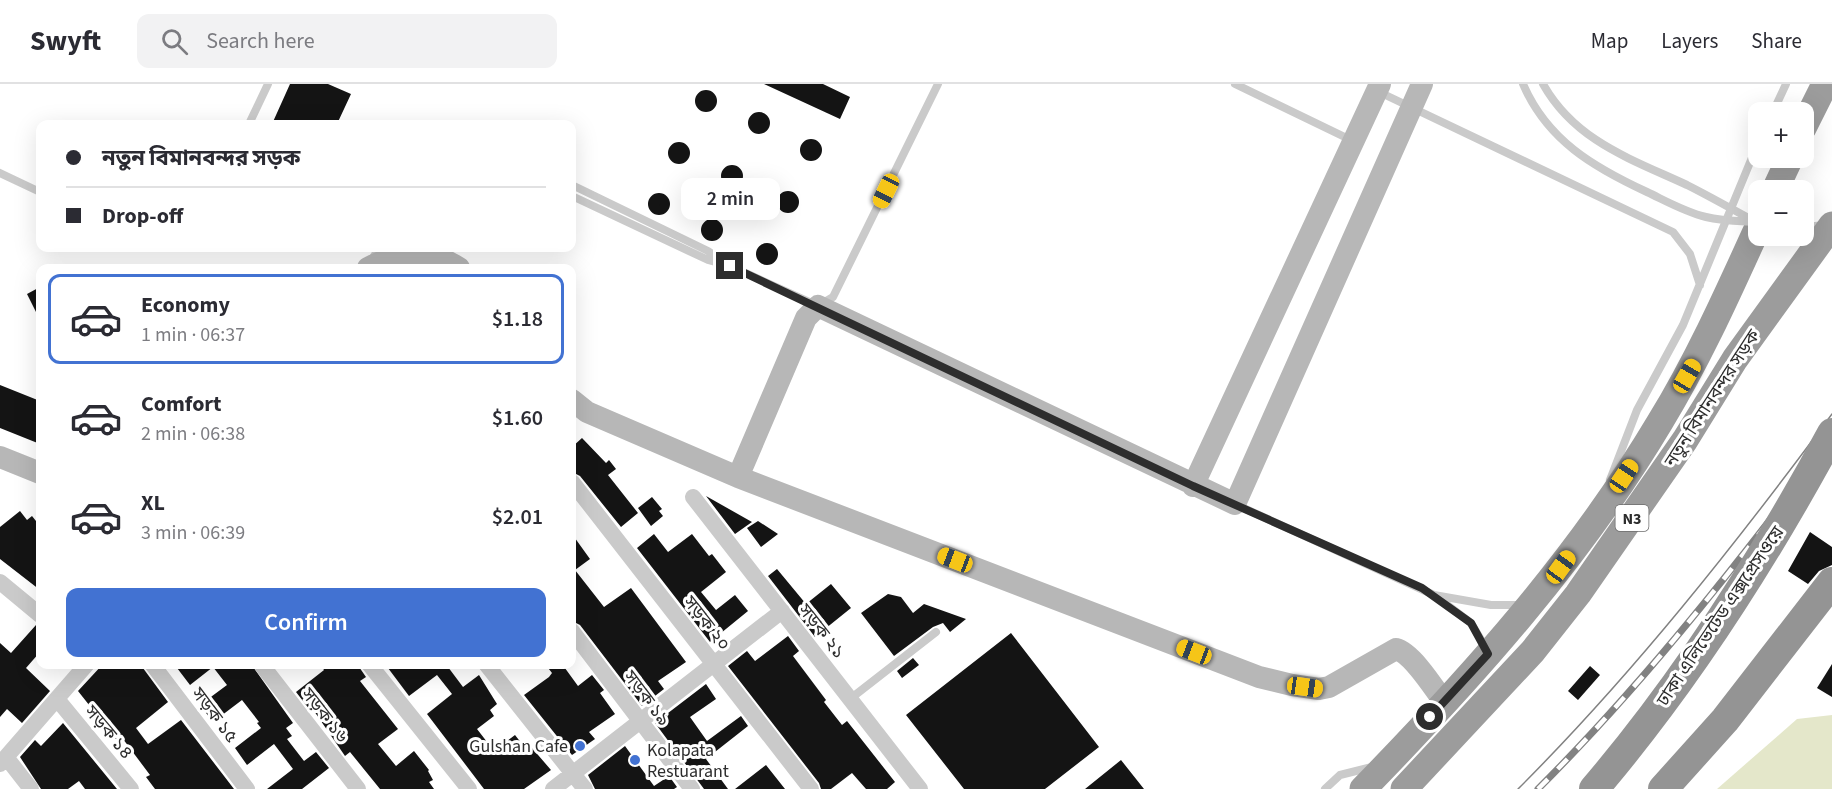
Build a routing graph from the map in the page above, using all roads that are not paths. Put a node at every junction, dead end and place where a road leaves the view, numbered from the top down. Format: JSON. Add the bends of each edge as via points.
{"nodes":[{"id":1,"x":268,"y":84,"type":"edge"},
{"id":2,"x":938,"y":84,"type":"edge"},
{"id":3,"x":1235,"y":84,"type":"edge"},
{"id":4,"x":1422,"y":84,"type":"edge"},
{"id":5,"x":1523,"y":84,"type":"edge"},
{"id":6,"x":1543,"y":84,"type":"edge"},
{"id":7,"x":1786,"y":84,"type":"edge"},
{"id":8,"x":1378,"y":87,"type":"edge"},
{"id":9,"x":1832,"y":88,"type":"edge"},
{"id":10,"x":1778,"y":102,"type":"edge"},
{"id":11,"x":1814,"y":106,"type":"edge"},
{"id":12,"x":1411,"y":107,"type":"junction"},
{"id":13,"x":251,"y":120,"type":"edge"},
{"id":14,"x":1354,"y":141,"type":"junction"},
{"id":15,"x":1748,"y":168,"type":"edge"},
{"id":16,"x":0,"y":173,"type":"edge"},
{"id":17,"x":576,"y":187,"type":"edge"},
{"id":18,"x":36,"y":190,"type":"edge"},
{"id":19,"x":576,"y":198,"type":"edge"},
{"id":20,"x":1748,"y":219,"type":"edge"},
{"id":21,"x":1748,"y":223,"type":"edge"},
{"id":22,"x":1832,"y":224,"type":"edge"},
{"id":23,"x":1814,"y":225,"type":"edge"},
{"id":24,"x":1748,"y":244,"type":"edge"},
{"id":25,"x":384,"y":252,"type":"edge"},
{"id":26,"x":416,"y":252,"type":"edge"},
{"id":27,"x":416,"y":252,"type":"edge"},
{"id":28,"x":371,"y":264,"type":"edge"},
{"id":29,"x":375,"y":264,"type":"edge"},
{"id":30,"x":452,"y":264,"type":"edge"},
{"id":31,"x":730,"y":266,"type":"junction"},
{"id":32,"x":1700,"y":286,"type":"junction"},
{"id":33,"x":818,"y":306,"type":"junction"},
{"id":34,"x":576,"y":403,"type":"edge"},
{"id":35,"x":1832,"y":433,"type":"edge"},
{"id":36,"x":0,"y":457,"type":"edge"},
{"id":37,"x":36,"y":471,"type":"edge"},
{"id":38,"x":738,"y":477,"type":"junction"},
{"id":39,"x":1193,"y":486,"type":"junction"},
{"id":40,"x":576,"y":487,"type":"edge"},
{"id":41,"x":693,"y":497,"type":"dead end"},
{"id":42,"x":1235,"y":504,"type":"junction"},
{"id":43,"x":1603,"y":507,"type":"junction"},
{"id":44,"x":0,"y":582,"type":"edge"},
{"id":45,"x":1832,"y":582,"type":"edge"},
{"id":46,"x":1434,"y":595,"type":"junction"},
{"id":47,"x":1530,"y":605,"type":"junction"},
{"id":48,"x":782,"y":611,"type":"junction"},
{"id":49,"x":36,"y":612,"type":"edge"},
{"id":50,"x":936,"y":632,"type":"dead end"},
{"id":51,"x":576,"y":637,"type":"edge"},
{"id":52,"x":1488,"y":654,"type":"junction"},
{"id":53,"x":714,"y":664,"type":"junction"},
{"id":54,"x":80,"y":669,"type":"edge"},
{"id":55,"x":156,"y":669,"type":"edge"},
{"id":56,"x":265,"y":669,"type":"edge"},
{"id":57,"x":373,"y":669,"type":"edge"},
{"id":58,"x":490,"y":669,"type":"edge"},
{"id":59,"x":57,"y":699,"type":"junction"},
{"id":60,"x":850,"y":699,"type":"junction"},
{"id":61,"x":1444,"y":702,"type":"junction"},
{"id":62,"x":640,"y":721,"type":"junction"},
{"id":63,"x":3,"y":760,"type":"edge"},
{"id":64,"x":1387,"y":764,"type":"junction"},
{"id":65,"x":573,"y":774,"type":"junction"},
{"id":66,"x":31,"y":789,"type":"edge"},
{"id":67,"x":131,"y":789,"type":"edge"},
{"id":68,"x":247,"y":789,"type":"edge"},
{"id":69,"x":358,"y":789,"type":"edge"},
{"id":70,"x":469,"y":789,"type":"edge"},
{"id":71,"x":553,"y":789,"type":"edge"},
{"id":72,"x":585,"y":789,"type":"edge"},
{"id":73,"x":692,"y":789,"type":"edge"},
{"id":74,"x":811,"y":789,"type":"edge"},
{"id":75,"x":920,"y":789,"type":"edge"},
{"id":76,"x":1325,"y":789,"type":"edge"},
{"id":77,"x":1363,"y":789,"type":"edge"},
{"id":78,"x":1404,"y":789,"type":"edge"},
{"id":79,"x":1594,"y":789,"type":"edge"},
{"id":80,"x":1663,"y":789,"type":"edge"}],
"edges":[{"from":1,"to":13,"type":"lane"},
{"from":2,"to":33,"type":"lane","via":[[833,297]]},
{"from":3,"to":14,"type":"lane"},
{"from":4,"to":12,"type":"main road"},
{"from":5,"to":21,"type":"lane","bridge":true,"via":[[1544,122],[1561,142],[1601,170],[1677,207],[1705,217]]},
{"from":6,"to":20,"type":"lane","bridge":true,"via":[[1560,111],[1597,143]]},
{"from":7,"to":10,"type":"lane"},
{"from":8,"to":12,"type":"lane"},
{"from":8,"to":14,"type":"main road"},
{"from":9,"to":11,"type":"highway"},
{"from":12,"to":32,"type":"lane","via":[[1673,232],[1690,254]]},
{"from":12,"to":42,"type":"main road"},
{"from":14,"to":39,"type":"main road"},
{"from":15,"to":32,"type":"lane"},
{"from":16,"to":18,"type":"lane"},
{"from":17,"to":31,"type":"lane","via":[[708,251]]},
{"from":19,"to":31,"type":"lane","via":[[708,260]]},
{"from":22,"to":23,"type":"lane"},
{"from":22,"to":78,"type":"highway","name":"নতুন বিমানবন্দর সড়ক","number":"N3","via":[[1578,594],[1533,651]]},
{"from":24,"to":43,"type":"highway","name":"নতুন বিমানবন্দর সড়ক","number":"N3","via":[[1695,362]]},
{"from":25,"to":28,"type":"lane"},
{"from":26,"to":30,"type":"main road"},
{"from":27,"to":29,"type":"main road"},
{"from":31,"to":33,"type":"lane"},
{"from":32,"to":43,"type":"lane","via":[[1637,410],[1615,462]]},
{"from":33,"to":38,"type":"main road","via":[[806,318]]},
{"from":33,"to":39,"type":"main road"},
{"from":34,"to":38,"type":"main road"},
{"from":35,"to":79,"type":"highway","name":"ঢাকা এলিভেটেড এক্সপ্রেসওয়ে","bridge":true,"via":[[1723,618],[1638,738]]},
{"from":36,"to":37,"type":"main road"},
{"from":38,"to":61,"type":"main road","via":[[1259,677],[1319,689],[1390,651],[1403,651]]},
{"from":39,"to":42,"type":"main road"},
{"from":40,"to":53,"type":"street","name":"সড়ক ২০"},
{"from":41,"to":48,"type":"street","name":"সড়ক ২১"},
{"from":42,"to":46,"type":"lane"},
{"from":43,"to":47,"type":"highway","name":"নতুন বিমানবন্দর সড়ক","number":"N3"},
{"from":44,"to":49,"type":"street"},
{"from":45,"to":80,"type":"highway","via":[[1725,720]]},
{"from":46,"to":47,"type":"lane","via":[[1491,605]]},
{"from":46,"to":52,"type":"lane","via":[[1471,623]]},
{"from":47,"to":52,"type":"highway","name":"নতুন বিমানবন্দর সড়ক","number":"N3"},
{"from":48,"to":53,"type":"street"},
{"from":48,"to":60,"type":"street","name":"সড়ক ২১"},
{"from":50,"to":60,"type":"lane"},
{"from":51,"to":62,"type":"street","name":"সড়ক ১৯"},
{"from":52,"to":61,"type":"highway","name":"নতুন বিমানবন্দর সড়ক","number":"N3"},
{"from":53,"to":62,"type":"street"},
{"from":53,"to":74,"type":"street","name":"সড়ক ২০"},
{"from":54,"to":59,"type":"street"},
{"from":55,"to":68,"type":"street","name":"সড়ক ১৫"},
{"from":56,"to":69,"type":"street","name":"সড়ক ১৬"},
{"from":57,"to":70,"type":"street"},
{"from":58,"to":65,"type":"street"},
{"from":59,"to":63,"type":"street"},
{"from":59,"to":67,"type":"street","name":"সড়ক ১৪"},
{"from":60,"to":75,"type":"street","name":"সড়ক ২১"},
{"from":61,"to":64,"type":"highway","name":"নতুন বিমানবন্দর সড়ক","number":"N3"},
{"from":62,"to":65,"type":"street"},
{"from":62,"to":73,"type":"street","name":"সড়ক ১৯"},
{"from":63,"to":66,"type":"street"},
{"from":64,"to":76,"type":"lane","via":[[1340,775]]},
{"from":64,"to":77,"type":"highway","name":"নতুন বিমানবন্দর সড়ক","number":"N3"},
{"from":65,"to":71,"type":"street"},
{"from":65,"to":72,"type":"street"}]}
